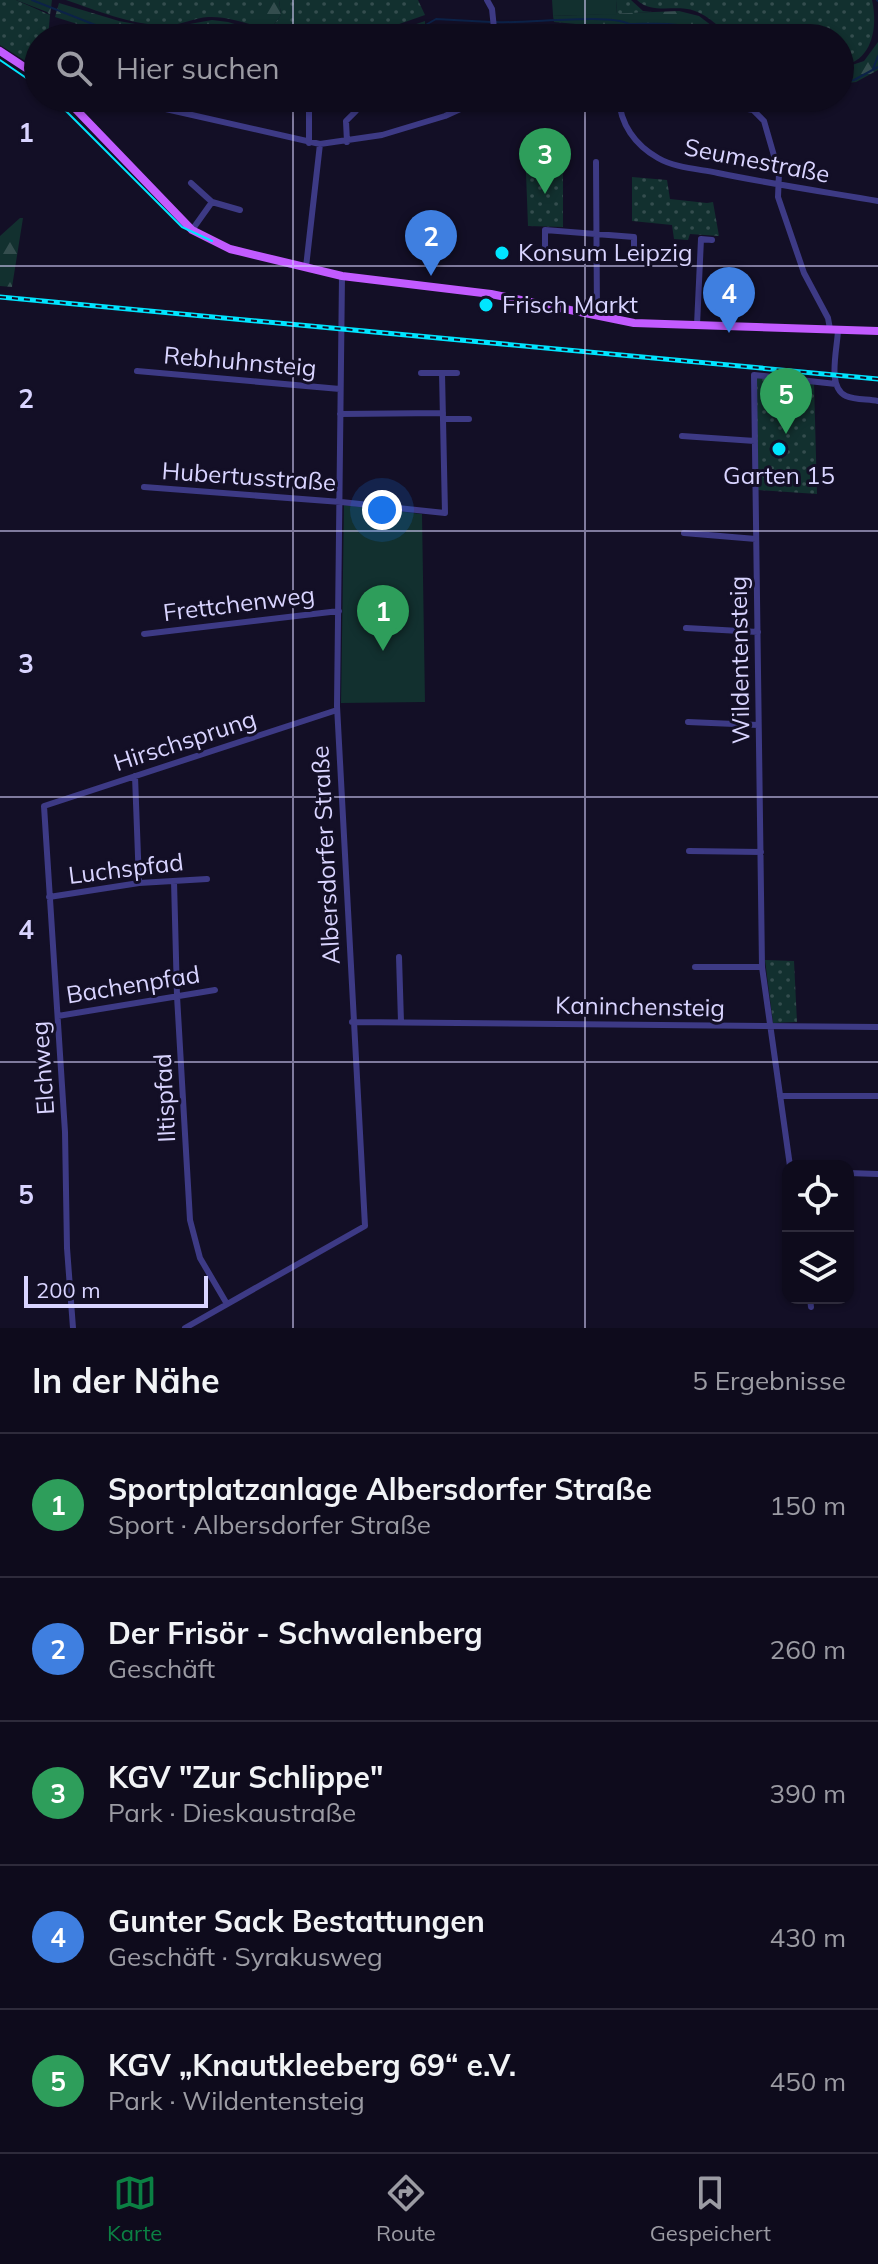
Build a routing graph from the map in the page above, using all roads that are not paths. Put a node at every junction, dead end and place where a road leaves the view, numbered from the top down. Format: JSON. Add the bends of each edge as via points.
{"nodes":[{"id":1,"x":487,"y":0,"type":"edge"},
{"id":2,"x":494,"y":24,"type":"edge"},
{"id":3,"x":0,"y":51,"type":"edge"},
{"id":4,"x":24,"y":67,"type":"edge"},
{"id":5,"x":78,"y":112,"type":"edge"},
{"id":6,"x":177,"y":112,"type":"edge"},
{"id":7,"x":311,"y":112,"type":"edge"},
{"id":8,"x":355,"y":112,"type":"edge"},
{"id":9,"x":454,"y":112,"type":"edge"},
{"id":10,"x":620,"y":112,"type":"edge"},
{"id":11,"x":756,"y":112,"type":"edge"},
{"id":12,"x":347,"y":142,"type":"junction"},
{"id":13,"x":309,"y":143,"type":"junction"},
{"id":14,"x":320,"y":144,"type":"junction"},
{"id":15,"x":596,"y":162,"type":"dead end"},
{"id":16,"x":191,"y":183,"type":"dead end"},
{"id":17,"x":778,"y":185,"type":"junction"},
{"id":18,"x":878,"y":201,"type":"edge"},
{"id":19,"x":212,"y":202,"type":"junction"},
{"id":20,"x":240,"y":210,"type":"dead end"},
{"id":21,"x":192,"y":230,"type":"junction"},
{"id":22,"x":597,"y":233,"type":"junction"},
{"id":23,"x":690,"y":239,"type":"dead end"},
{"id":24,"x":701,"y":239,"type":"junction"},
{"id":25,"x":712,"y":240,"type":"dead end"},
{"id":26,"x":545,"y":246,"type":"dead end"},
{"id":27,"x":634,"y":257,"type":"dead end"},
{"id":28,"x":306,"y":267,"type":"junction"},
{"id":29,"x":342,"y":276,"type":"junction"},
{"id":30,"x":597,"y":315,"type":"junction"},
{"id":31,"x":697,"y":325,"type":"junction"},
{"id":32,"x":834,"y":329,"type":"junction"},
{"id":33,"x":878,"y":331,"type":"edge"},
{"id":34,"x":137,"y":371,"type":"dead end"},
{"id":35,"x":421,"y":373,"type":"dead end"},
{"id":36,"x":442,"y":373,"type":"junction"},
{"id":37,"x":457,"y":373,"type":"dead end"},
{"id":38,"x":836,"y":384,"type":"junction"},
{"id":39,"x":340,"y":389,"type":"junction"},
{"id":40,"x":878,"y":401,"type":"edge"},
{"id":41,"x":340,"y":414,"type":"junction"},
{"id":42,"x":443,"y":416,"type":"junction"},
{"id":43,"x":469,"y":419,"type":"dead end"},
{"id":44,"x":682,"y":436,"type":"dead end"},
{"id":45,"x":755,"y":441,"type":"junction"},
{"id":46,"x":144,"y":487,"type":"dead end"},
{"id":47,"x":341,"y":502,"type":"junction"},
{"id":48,"x":684,"y":533,"type":"dead end"},
{"id":49,"x":756,"y":539,"type":"junction"},
{"id":50,"x":339,"y":611,"type":"junction"},
{"id":51,"x":686,"y":628,"type":"dead end"},
{"id":52,"x":758,"y":632,"type":"junction"},
{"id":53,"x":144,"y":634,"type":"dead end"},
{"id":54,"x":337,"y":710,"type":"junction"},
{"id":55,"x":688,"y":722,"type":"dead end"},
{"id":56,"x":758,"y":725,"type":"junction"},
{"id":57,"x":135,"y":776,"type":"junction"},
{"id":58,"x":44,"y":806,"type":"joint"},
{"id":59,"x":689,"y":851,"type":"dead end"},
{"id":60,"x":761,"y":852,"type":"junction"},
{"id":61,"x":207,"y":879,"type":"dead end"},
{"id":62,"x":174,"y":881,"type":"junction"},
{"id":63,"x":139,"y":883,"type":"junction"},
{"id":64,"x":49,"y":897,"type":"junction"},
{"id":65,"x":399,"y":957,"type":"dead end"},
{"id":66,"x":695,"y":967,"type":"dead end"},
{"id":67,"x":762,"y":967,"type":"junction"},
{"id":68,"x":215,"y":990,"type":"dead end"},
{"id":69,"x":177,"y":996,"type":"junction"},
{"id":70,"x":58,"y":1016,"type":"junction"},
{"id":71,"x":352,"y":1022,"type":"junction"},
{"id":72,"x":401,"y":1022,"type":"junction"},
{"id":73,"x":769,"y":1026,"type":"junction"},
{"id":74,"x":878,"y":1027,"type":"edge"},
{"id":75,"x":780,"y":1096,"type":"junction"},
{"id":76,"x":878,"y":1096,"type":"edge"},
{"id":77,"x":789,"y":1160,"type":"edge"},
{"id":78,"x":854,"y":1173,"type":"edge"},
{"id":79,"x":878,"y":1174,"type":"edge"},
{"id":80,"x":227,"y":1304,"type":"junction"},
{"id":81,"x":811,"y":1304,"type":"edge"},
{"id":82,"x":811,"y":1307,"type":"dead end"},
{"id":83,"x":73,"y":1328,"type":"edge"},
{"id":84,"x":185,"y":1328,"type":"edge"}],
"edges":[{"from":1,"to":2,"type":"street"},
{"from":3,"to":4,"type":"main road"},
{"from":5,"to":21,"type":"main road"},
{"from":6,"to":13,"type":"street"},
{"from":7,"to":13,"type":"street"},
{"from":8,"to":12,"type":"street","via":[[346,121]]},
{"from":9,"to":12,"type":"street"},
{"from":10,"to":17,"type":"street","name":"Seumestraße","via":[[626,128],[661,160]]},
{"from":11,"to":17,"type":"street","via":[[764,121]]},
{"from":12,"to":14,"type":"street"},
{"from":13,"to":14,"type":"street"},
{"from":14,"to":28,"type":"street"},
{"from":15,"to":22,"type":"street"},
{"from":16,"to":19,"type":"street"},
{"from":17,"to":18,"type":"street","name":"Seumestraße"},
{"from":17,"to":32,"type":"street","via":[[804,273]]},
{"from":19,"to":20,"type":"street"},
{"from":19,"to":21,"type":"street"},
{"from":21,"to":28,"type":"main road","via":[[230,249]]},
{"from":22,"to":26,"type":"street","via":[[545,230]]},
{"from":22,"to":27,"type":"street","via":[[634,237]]},
{"from":22,"to":30,"type":"street"},
{"from":23,"to":24,"type":"street"},
{"from":24,"to":25,"type":"street"},
{"from":24,"to":31,"type":"street"},
{"from":28,"to":29,"type":"main road"},
{"from":29,"to":30,"type":"main road","via":[[491,294]]},
{"from":29,"to":39,"type":"street","name":"Albersdorfer Straße"},
{"from":30,"to":31,"type":"main road","via":[[634,323]]},
{"from":31,"to":32,"type":"main road"},
{"from":32,"to":33,"type":"main road"},
{"from":32,"to":38,"type":"street"},
{"from":34,"to":39,"type":"street","name":"Rebhuhnsteig"},
{"from":35,"to":36,"type":"street"},
{"from":36,"to":37,"type":"street"},
{"from":36,"to":42,"type":"street"},
{"from":38,"to":40,"type":"street","via":[[848,397]]},
{"from":38,"to":45,"type":"street","name":"Wildentensteig","via":[[754,375]]},
{"from":39,"to":41,"type":"street","name":"Albersdorfer Straße"},
{"from":41,"to":42,"type":"street"},
{"from":41,"to":47,"type":"street","name":"Albersdorfer Straße"},
{"from":42,"to":43,"type":"street"},
{"from":42,"to":47,"type":"street","name":"Hubertusstraße","via":[[445,513]]},
{"from":44,"to":45,"type":"street"},
{"from":45,"to":49,"type":"street","name":"Wildentensteig"},
{"from":46,"to":47,"type":"street","name":"Hubertusstraße"},
{"from":47,"to":50,"type":"street","name":"Albersdorfer Straße"},
{"from":48,"to":49,"type":"street"},
{"from":49,"to":52,"type":"street","name":"Wildentensteig"},
{"from":50,"to":53,"type":"street","name":"Frettchenweg"},
{"from":50,"to":54,"type":"street","name":"Albersdorfer Straße"},
{"from":51,"to":52,"type":"street"},
{"from":52,"to":56,"type":"street","name":"Wildentensteig"},
{"from":54,"to":57,"type":"street","name":"Hirschsprung"},
{"from":54,"to":71,"type":"street","name":"Albersdorfer Straße"},
{"from":55,"to":56,"type":"street"},
{"from":56,"to":60,"type":"street","name":"Wildentensteig"},
{"from":57,"to":58,"type":"street","name":"Hirschsprung"},
{"from":57,"to":63,"type":"street"},
{"from":58,"to":64,"type":"street","name":"Elchweg"},
{"from":59,"to":60,"type":"street"},
{"from":60,"to":67,"type":"street","name":"Wildentensteig"},
{"from":61,"to":62,"type":"street","name":"Luchspfad"},
{"from":62,"to":63,"type":"street","name":"Luchspfad"},
{"from":62,"to":69,"type":"street","name":"Iltispfad"},
{"from":63,"to":64,"type":"street","name":"Luchspfad"},
{"from":64,"to":70,"type":"street","name":"Elchweg"},
{"from":65,"to":72,"type":"street"},
{"from":66,"to":67,"type":"street"},
{"from":67,"to":73,"type":"street","name":"Wildentensteig"},
{"from":68,"to":69,"type":"street","name":"Bachenpfad"},
{"from":69,"to":70,"type":"street","name":"Bachenpfad"},
{"from":69,"to":80,"type":"street","name":"Iltispfad","via":[[192,1234]]},
{"from":70,"to":83,"type":"street","name":"Elchweg"},
{"from":71,"to":72,"type":"street","name":"Kaninchensteig"},
{"from":71,"to":80,"type":"street","name":"Albersdorfer Straße","via":[[365,1226]]},
{"from":72,"to":73,"type":"street","name":"Kaninchensteig"},
{"from":73,"to":74,"type":"street","name":"Kaninchensteig"},
{"from":73,"to":75,"type":"street","name":"Wildentensteig"},
{"from":75,"to":76,"type":"street"},
{"from":75,"to":77,"type":"street","name":"Wildentensteig"},
{"from":78,"to":79,"type":"street"},
{"from":80,"to":84,"type":"street","name":"Albersdorfer Straße"},
{"from":81,"to":82,"type":"street"}]}
